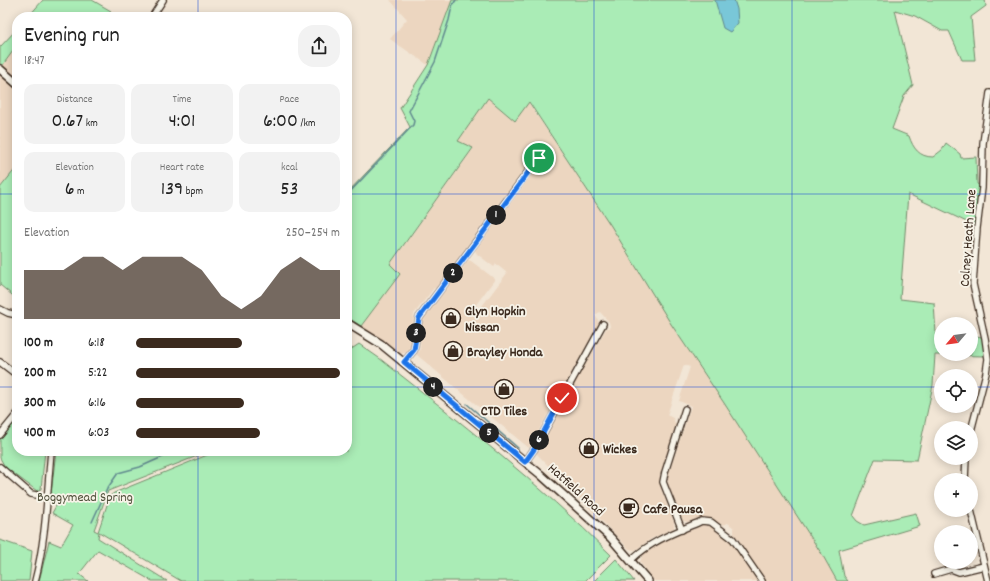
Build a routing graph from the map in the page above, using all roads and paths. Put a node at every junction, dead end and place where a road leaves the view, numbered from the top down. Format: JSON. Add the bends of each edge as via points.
{"nodes":[{"id":1,"x":163,"y":0,"type":"edge"},
{"id":2,"x":155,"y":12,"type":"edge"},
{"id":3,"x":0,"y":69,"type":"edge"},
{"id":4,"x":12,"y":80,"type":"edge"},
{"id":5,"x":990,"y":93,"type":"edge"},
{"id":6,"x":545,"y":150,"type":"dead end"},
{"id":7,"x":0,"y":309,"type":"edge"},
{"id":8,"x":12,"y":314,"type":"edge"},
{"id":9,"x":604,"y":324,"type":"dead end"},
{"id":10,"x":352,"y":326,"type":"edge"},
{"id":11,"x":0,"y":362,"type":"edge"},
{"id":12,"x":404,"y":362,"type":"junction"},
{"id":13,"x":12,"y":371,"type":"edge"},
{"id":14,"x":685,"y":410,"type":"dead end"},
{"id":15,"x":12,"y":420,"type":"edge"},
{"id":16,"x":974,"y":421,"type":"edge"},
{"id":17,"x":0,"y":436,"type":"edge"},
{"id":18,"x":51,"y":456,"type":"edge"},
{"id":19,"x":525,"y":462,"type":"junction"},
{"id":20,"x":0,"y":467,"type":"edge"},
{"id":21,"x":47,"y":497,"type":"junction"},
{"id":22,"x":973,"y":517,"type":"edge"},
{"id":23,"x":682,"y":530,"type":"junction"},
{"id":24,"x":631,"y":560,"type":"junction"},
{"id":25,"x":984,"y":566,"type":"junction"},
{"id":26,"x":934,"y":574,"type":"dead end"},
{"id":27,"x":35,"y":581,"type":"edge"},
{"id":28,"x":648,"y":581,"type":"edge"},
{"id":29,"x":762,"y":581,"type":"edge"},
{"id":30,"x":988,"y":581,"type":"edge"}],
"edges":[{"from":1,"to":2,"type":"street"},
{"from":3,"to":4,"type":"main road"},
{"from":5,"to":16,"type":"street","name":"Colney Heath Lane","via":[[983,143],[982,188],[973,284],[986,338],[988,359]]},
{"from":6,"to":12,"type":"street","via":[[419,318],[414,350]]},
{"from":7,"to":8,"type":"street"},
{"from":9,"to":19,"type":"street"},
{"from":10,"to":12,"type":"main road","name":"Hatfield Road"},
{"from":11,"to":13,"type":"street"},
{"from":12,"to":19,"type":"main road","name":"Hatfield Road"},
{"from":14,"to":23,"type":"street","via":[[664,482]]},
{"from":15,"to":17,"type":"street"},
{"from":18,"to":21,"type":"street"},
{"from":19,"to":24,"type":"main road","name":"Hatfield Road","via":[[583,512]]},
{"from":20,"to":21,"type":"street","via":[[30,494]]},
{"from":21,"to":27,"type":"street","via":[[44,535]]},
{"from":22,"to":25,"type":"street"},
{"from":23,"to":24,"type":"street","via":[[651,543]]},
{"from":23,"to":29,"type":"street","via":[[702,522],[711,522],[738,543]]},
{"from":24,"to":28,"type":"main road","name":"Hatfield Road"},
{"from":25,"to":26,"type":"street","via":[[959,572],[952,569]]},
{"from":25,"to":30,"type":"street"}]}
